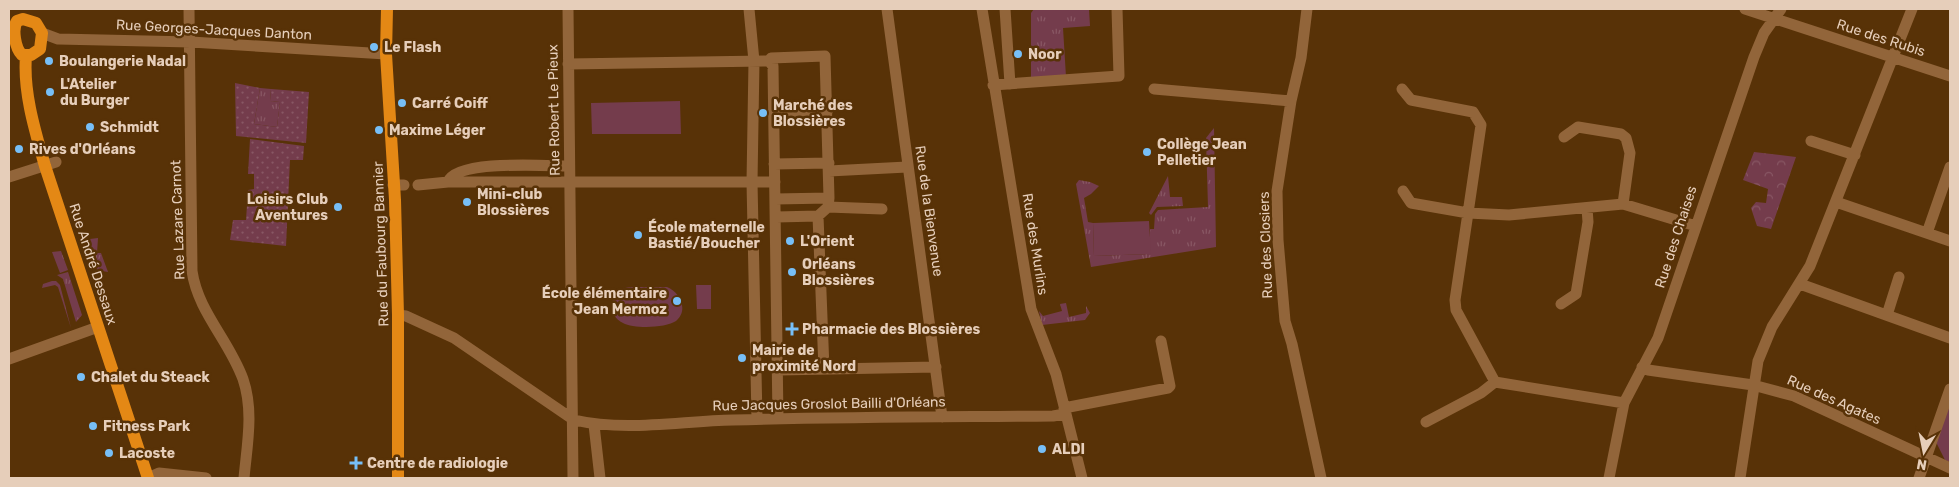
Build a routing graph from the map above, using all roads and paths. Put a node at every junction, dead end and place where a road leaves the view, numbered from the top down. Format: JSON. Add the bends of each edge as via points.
{"nodes":[{"id":1,"x":189,"y":9,"type":"edge"},
{"id":2,"x":387,"y":9,"type":"edge"},
{"id":3,"x":568,"y":9,"type":"edge"},
{"id":4,"x":749,"y":9,"type":"edge"},
{"id":5,"x":888,"y":9,"type":"edge"},
{"id":6,"x":982,"y":9,"type":"edge"},
{"id":7,"x":1005,"y":9,"type":"edge"},
{"id":8,"x":1117,"y":9,"type":"edge"},
{"id":9,"x":1307,"y":9,"type":"edge"},
{"id":10,"x":1746,"y":9,"type":"edge"},
{"id":11,"x":1912,"y":9,"type":"edge"},
{"id":12,"x":22,"y":14,"type":"edge"},
{"id":13,"x":1777,"y":14,"type":"edge"},
{"id":14,"x":42,"y":33,"type":"junction"},
{"id":15,"x":191,"y":42,"type":"junction"},
{"id":16,"x":13,"y":44,"type":"edge"},
{"id":17,"x":386,"y":54,"type":"junction"},
{"id":18,"x":26,"y":56,"type":"junction"},
{"id":19,"x":1893,"y":58,"type":"junction"},
{"id":20,"x":769,"y":61,"type":"junction"},
{"id":21,"x":754,"y":62,"type":"junction"},
{"id":22,"x":568,"y":64,"type":"junction"},
{"id":23,"x":1950,"y":76,"type":"edge"},
{"id":24,"x":1010,"y":84,"type":"junction"},
{"id":25,"x":993,"y":85,"type":"junction"},
{"id":26,"x":1402,"y":88,"type":"dead end"},
{"id":27,"x":1154,"y":89,"type":"dead end"},
{"id":28,"x":1291,"y":101,"type":"junction"},
{"id":29,"x":828,"y":110,"type":"junction"},
{"id":30,"x":774,"y":112,"type":"junction"},
{"id":31,"x":1564,"y":137,"type":"dead end"},
{"id":32,"x":1811,"y":141,"type":"dead end"},
{"id":33,"x":1855,"y":155,"type":"junction"},
{"id":34,"x":51,"y":164,"type":"junction"},
{"id":35,"x":774,"y":164,"type":"junction"},
{"id":36,"x":569,"y":166,"type":"junction"},
{"id":37,"x":829,"y":167,"type":"junction"},
{"id":38,"x":907,"y":167,"type":"junction"},
{"id":39,"x":1950,"y":167,"type":"edge"},
{"id":40,"x":9,"y":177,"type":"edge"},
{"id":41,"x":448,"y":182,"type":"junction"},
{"id":42,"x":752,"y":182,"type":"junction"},
{"id":43,"x":775,"y":182,"type":"junction"},
{"id":44,"x":570,"y":183,"type":"junction"},
{"id":45,"x":418,"y":185,"type":"dead end"},
{"id":46,"x":1403,"y":191,"type":"dead end"},
{"id":47,"x":775,"y":199,"type":"junction"},
{"id":48,"x":829,"y":202,"type":"junction"},
{"id":49,"x":1836,"y":202,"type":"junction"},
{"id":50,"x":1623,"y":204,"type":"junction"},
{"id":51,"x":1587,"y":208,"type":"junction"},
{"id":52,"x":882,"y":209,"type":"dead end"},
{"id":53,"x":1468,"y":213,"type":"junction"},
{"id":54,"x":818,"y":216,"type":"junction"},
{"id":55,"x":776,"y":217,"type":"junction"},
{"id":56,"x":1696,"y":226,"type":"junction"},
{"id":57,"x":1927,"y":233,"type":"junction"},
{"id":58,"x":1950,"y":241,"type":"edge"},
{"id":59,"x":776,"y":249,"type":"junction"},
{"id":60,"x":754,"y":250,"type":"junction"},
{"id":61,"x":1899,"y":277,"type":"dead end"},
{"id":62,"x":1800,"y":284,"type":"junction"},
{"id":63,"x":1561,"y":304,"type":"dead end"},
{"id":64,"x":398,"y":315,"type":"junction"},
{"id":65,"x":1887,"y":315,"type":"junction"},
{"id":66,"x":98,"y":327,"type":"junction"},
{"id":67,"x":1950,"y":338,"type":"edge"},
{"id":68,"x":1161,"y":341,"type":"dead end"},
{"id":69,"x":9,"y":358,"type":"edge"},
{"id":70,"x":1642,"y":367,"type":"junction"},
{"id":71,"x":936,"y":368,"type":"junction"},
{"id":72,"x":824,"y":369,"type":"junction"},
{"id":73,"x":778,"y":370,"type":"junction"},
{"id":74,"x":1495,"y":382,"type":"junction"},
{"id":75,"x":1753,"y":385,"type":"junction"},
{"id":76,"x":1950,"y":389,"type":"edge"},
{"id":77,"x":1624,"y":403,"type":"junction"},
{"id":78,"x":1064,"y":411,"type":"junction"},
{"id":79,"x":942,"y":417,"type":"junction"},
{"id":80,"x":757,"y":419,"type":"junction"},
{"id":81,"x":778,"y":419,"type":"junction"},
{"id":82,"x":574,"y":420,"type":"junction"},
{"id":83,"x":1426,"y":422,"type":"dead end"},
{"id":84,"x":594,"y":425,"type":"junction"},
{"id":85,"x":1926,"y":458,"type":"junction"},
{"id":86,"x":1950,"y":468,"type":"edge"},
{"id":87,"x":148,"y":478,"type":"edge"},
{"id":88,"x":206,"y":478,"type":"edge"},
{"id":89,"x":244,"y":478,"type":"edge"},
{"id":90,"x":398,"y":478,"type":"edge"},
{"id":91,"x":574,"y":478,"type":"edge"},
{"id":92,"x":600,"y":478,"type":"edge"},
{"id":93,"x":1082,"y":478,"type":"edge"},
{"id":94,"x":1321,"y":478,"type":"edge"},
{"id":95,"x":1609,"y":478,"type":"edge"},
{"id":96,"x":1740,"y":478,"type":"edge"},
{"id":97,"x":1920,"y":478,"type":"edge"}],
"edges":[{"from":1,"to":15,"type":"street","name":"Rue Lazare Carnot"},
{"from":2,"to":17,"type":"main road","name":"Rue du Faubourg Bannier"},
{"from":3,"to":22,"type":"street","name":"Rue Robert Le Pieux"},
{"from":4,"to":21,"type":"street"},
{"from":5,"to":38,"type":"street","name":"Rue de la Bienvenue"},
{"from":6,"to":25,"type":"street","name":"Rue des Murlins"},
{"from":7,"to":24,"type":"street"},
{"from":8,"to":24,"type":"street","via":[[1119,76]]},
{"from":9,"to":28,"type":"street","name":"Rue des Closiers"},
{"from":10,"to":13,"type":"street","name":"Rue des Rubis"},
{"from":11,"to":19,"type":"street"},
{"from":12,"to":14,"type":"main road","via":[[36,23]]},
{"from":12,"to":16,"type":"main road","via":[[14,24]]},
{"from":13,"to":19,"type":"street","name":"Rue des Rubis"},
{"from":13,"to":56,"type":"street","name":"Rue des Chaises","via":[[1754,57]]},
{"from":14,"to":15,"type":"street","name":"Rue Georges-Jacques Danton","via":[[58,39]]},
{"from":14,"to":18,"type":"main road","via":[[40,49]]},
{"from":15,"to":17,"type":"street","name":"Rue Georges-Jacques Danton"},
{"from":15,"to":89,"type":"street","name":"Rue Lazare Carnot","via":[[192,270],[200,301],[242,378],[250,422]]},
{"from":16,"to":18,"type":"main road"},
{"from":17,"to":64,"type":"main road","name":"Rue du Faubourg Bannier","via":[[399,185]]},
{"from":18,"to":34,"type":"main road","name":"Rue André Dessaux","via":[[33,119]]},
{"from":19,"to":23,"type":"street","name":"Rue des Rubis"},
{"from":19,"to":33,"type":"street"},
{"from":20,"to":21,"type":"street"},
{"from":20,"to":29,"type":"street","via":[[772,58],[825,56]]},
{"from":20,"to":30,"type":"street","via":[[773,66]]},
{"from":21,"to":22,"type":"street"},
{"from":21,"to":42,"type":"street"},
{"from":22,"to":36,"type":"street","name":"Rue Robert Le Pieux"},
{"from":24,"to":25,"type":"street"},
{"from":25,"to":78,"type":"street","name":"Rue des Murlins","via":[[1031,309],[1056,374]]},
{"from":26,"to":53,"type":"street","via":[[1411,100],[1465,109],[1478,119],[1481,125]]},
{"from":27,"to":28,"type":"street"},
{"from":28,"to":94,"type":"street","name":"Rue des Closiers","via":[[1277,191],[1278,240],[1285,321]]},
{"from":29,"to":30,"type":"street"},
{"from":29,"to":37,"type":"street"},
{"from":30,"to":35,"type":"street"},
{"from":31,"to":50,"type":"street","via":[[1578,127],[1621,134],[1626,138],[1630,153]]},
{"from":32,"to":33,"type":"street"},
{"from":33,"to":49,"type":"street"},
{"from":34,"to":40,"type":"street"},
{"from":34,"to":66,"type":"main road","name":"Rue André Dessaux"},
{"from":35,"to":37,"type":"street"},
{"from":35,"to":43,"type":"street"},
{"from":36,"to":41,"type":"street","via":[[470,168]]},
{"from":36,"to":44,"type":"street","name":"Rue Robert Le Pieux"},
{"from":37,"to":38,"type":"street"},
{"from":37,"to":48,"type":"street"},
{"from":38,"to":71,"type":"street","name":"Rue de la Bienvenue"},
{"from":39,"to":57,"type":"street"},
{"from":41,"to":44,"type":"street"},
{"from":41,"to":45,"type":"street"},
{"from":42,"to":43,"type":"street"},
{"from":42,"to":44,"type":"street"},
{"from":42,"to":60,"type":"street"},
{"from":43,"to":47,"type":"street"},
{"from":44,"to":82,"type":"street","name":"Rue Robert Le Pieux"},
{"from":46,"to":53,"type":"street","via":[[1412,202]]},
{"from":47,"to":48,"type":"street"},
{"from":47,"to":55,"type":"street"},
{"from":48,"to":52,"type":"street"},
{"from":48,"to":54,"type":"street"},
{"from":49,"to":57,"type":"street"},
{"from":49,"to":62,"type":"street"},
{"from":50,"to":51,"type":"street"},
{"from":50,"to":56,"type":"street"},
{"from":51,"to":53,"type":"street","via":[[1508,215]]},
{"from":51,"to":63,"type":"street","via":[[1588,222],[1576,294]]},
{"from":53,"to":74,"type":"street","via":[[1456,310]]},
{"from":54,"to":55,"type":"street"},
{"from":54,"to":72,"type":"street"},
{"from":55,"to":59,"type":"street"},
{"from":56,"to":70,"type":"street","name":"Rue des Chaises","via":[[1658,338]]},
{"from":57,"to":58,"type":"street"},
{"from":59,"to":60,"type":"street"},
{"from":59,"to":73,"type":"street"},
{"from":60,"to":80,"type":"street"},
{"from":61,"to":65,"type":"street"},
{"from":62,"to":65,"type":"street"},
{"from":62,"to":75,"type":"street","via":[[1772,327],[1758,361]]},
{"from":64,"to":82,"type":"street","via":[[454,338]]},
{"from":64,"to":90,"type":"main road","name":"Rue du Faubourg Bannier"},
{"from":65,"to":67,"type":"street"},
{"from":66,"to":69,"type":"street"},
{"from":66,"to":87,"type":"main road","name":"Rue André Dessaux"},
{"from":68,"to":78,"type":"street","name":"Rue Jacques Groslot Bailli d'Orléans","via":[[1168,388]]},
{"from":70,"to":75,"type":"street","name":"Rue des Agates"},
{"from":70,"to":77,"type":"street","name":"Rue des Chaises"},
{"from":71,"to":72,"type":"street"},
{"from":71,"to":79,"type":"street","name":"Rue de la Bienvenue"},
{"from":72,"to":73,"type":"street"},
{"from":73,"to":81,"type":"street"},
{"from":74,"to":77,"type":"street"},
{"from":74,"to":83,"type":"street"},
{"from":75,"to":85,"type":"street","name":"Rue des Agates","via":[[1794,396]]},
{"from":75,"to":96,"type":"street"},
{"from":76,"to":85,"type":"street"},
{"from":77,"to":95,"type":"street","name":"Rue des Chaises"},
{"from":78,"to":79,"type":"street","name":"Rue Jacques Groslot Bailli d'Orléans","via":[[1053,416]]},
{"from":78,"to":93,"type":"street","name":"Rue des Murlins"},
{"from":79,"to":81,"type":"street","name":"Rue Jacques Groslot Bailli d'Orléans"},
{"from":80,"to":81,"type":"street","name":"Rue Jacques Groslot Bailli d'Orléans"},
{"from":80,"to":84,"type":"street","name":"Rue Jacques Groslot Bailli d'Orléans"},
{"from":82,"to":84,"type":"street","name":"Rue Jacques Groslot Bailli d'Orléans"},
{"from":82,"to":91,"type":"street","name":"Rue Robert Le Pieux"},
{"from":84,"to":92,"type":"street"},
{"from":85,"to":86,"type":"street","name":"Rue des Agates"},
{"from":85,"to":97,"type":"street"},
{"from":87,"to":88,"type":"street","via":[[159,473]]}]}
